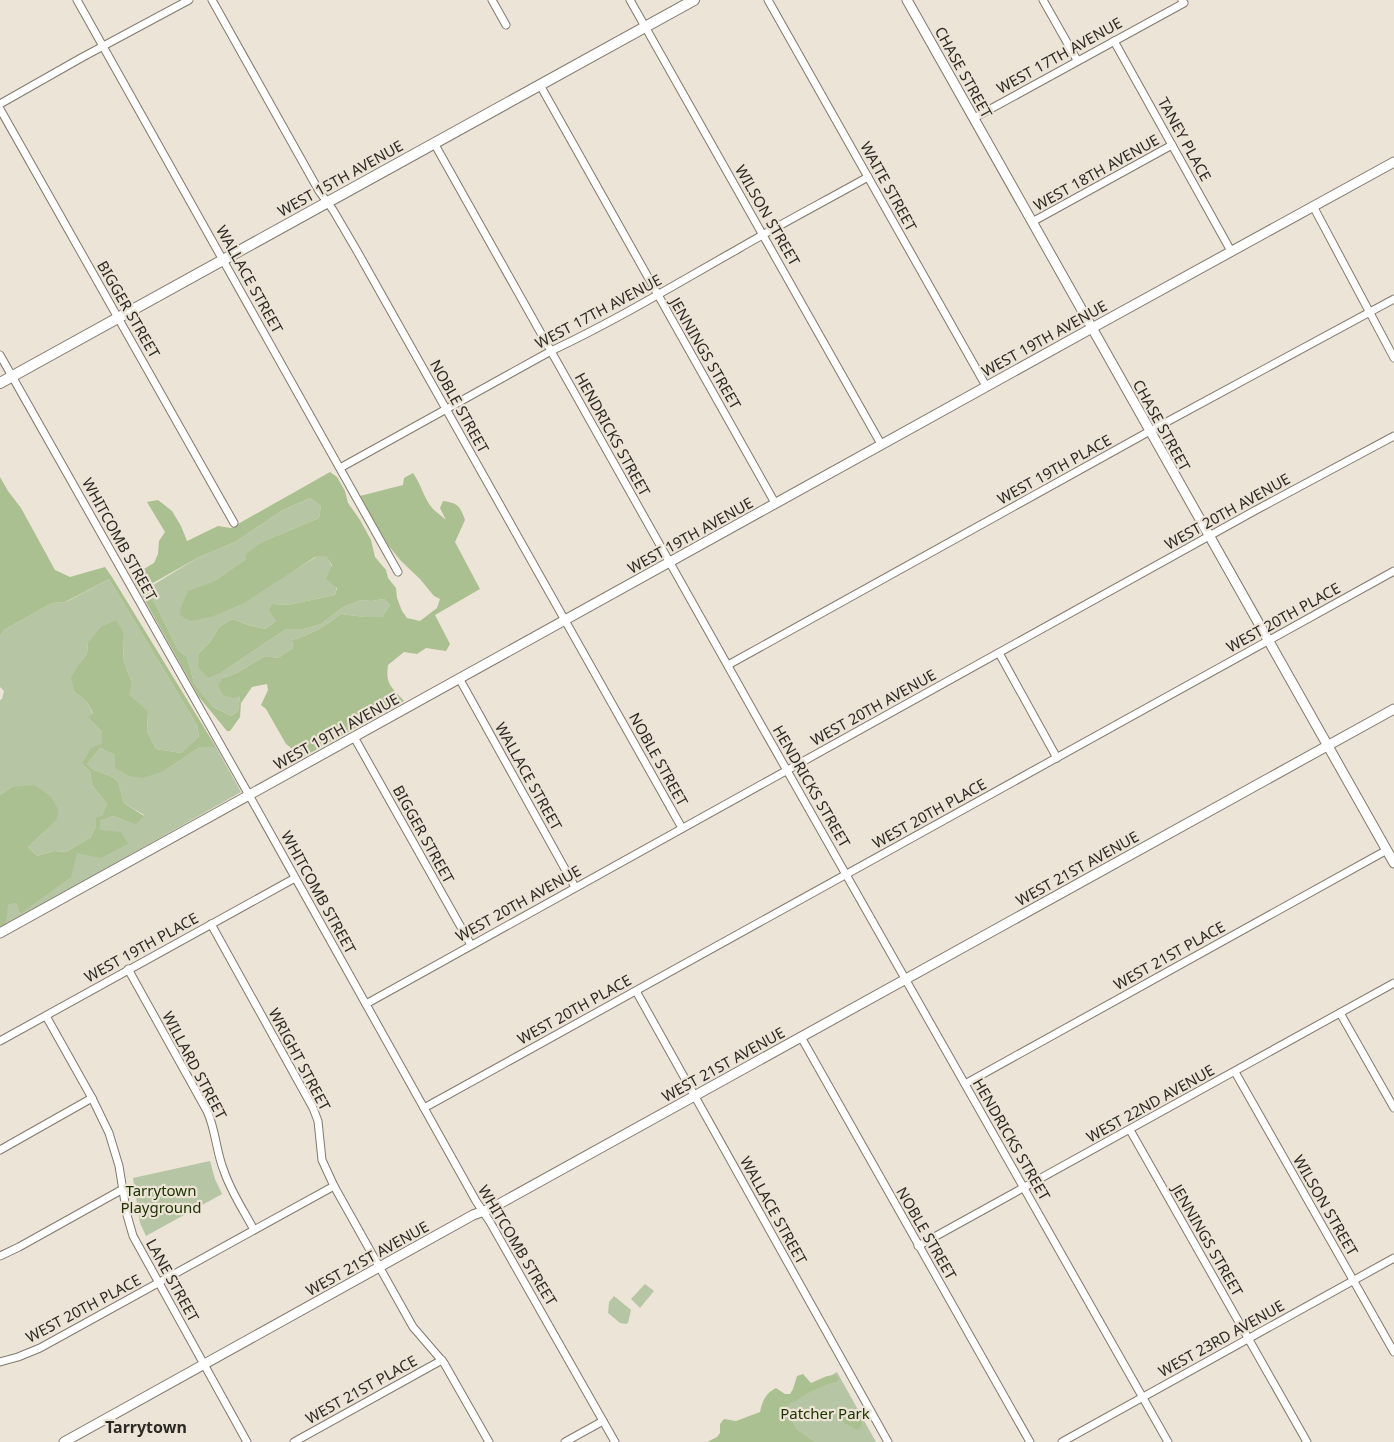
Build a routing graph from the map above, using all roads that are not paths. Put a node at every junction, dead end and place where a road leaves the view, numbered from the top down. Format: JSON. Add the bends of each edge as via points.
{"nodes":[{"id":1,"x":77,"y":0,"type":"edge"},
{"id":2,"x":189,"y":0,"type":"edge"},
{"id":3,"x":212,"y":0,"type":"edge"},
{"id":4,"x":492,"y":0,"type":"edge"},
{"id":5,"x":630,"y":0,"type":"edge"},
{"id":6,"x":694,"y":0,"type":"edge"},
{"id":7,"x":768,"y":0,"type":"edge"},
{"id":8,"x":907,"y":0,"type":"edge"},
{"id":9,"x":1043,"y":0,"type":"edge"},
{"id":10,"x":1183,"y":1,"type":"edge"},
{"id":11,"x":506,"y":25,"type":"dead end"},
{"id":12,"x":645,"y":27,"type":"junction"},
{"id":13,"x":1114,"y":41,"type":"junction"},
{"id":14,"x":103,"y":46,"type":"junction"},
{"id":15,"x":1077,"y":60,"type":"junction"},
{"id":16,"x":540,"y":85,"type":"junction"},
{"id":17,"x":0,"y":104,"type":"edge"},
{"id":18,"x":0,"y":109,"type":"edge"},
{"id":19,"x":974,"y":118,"type":"junction"},
{"id":20,"x":434,"y":143,"type":"junction"},
{"id":21,"x":1172,"y":145,"type":"junction"},
{"id":22,"x":1394,"y":162,"type":"edge"},
{"id":23,"x":868,"y":176,"type":"junction"},
{"id":24,"x":327,"y":202,"type":"junction"},
{"id":25,"x":1313,"y":206,"type":"junction"},
{"id":26,"x":1032,"y":222,"type":"junction"},
{"id":27,"x":763,"y":234,"type":"junction"},
{"id":28,"x":1231,"y":251,"type":"junction"},
{"id":29,"x":223,"y":260,"type":"junction"},
{"id":30,"x":658,"y":295,"type":"junction"},
{"id":31,"x":1394,"y":299,"type":"edge"},
{"id":32,"x":1369,"y":312,"type":"junction"},
{"id":33,"x":118,"y":318,"type":"junction"},
{"id":34,"x":1092,"y":328,"type":"junction"},
{"id":35,"x":551,"y":351,"type":"junction"},
{"id":36,"x":0,"y":355,"type":"edge"},
{"id":37,"x":1394,"y":358,"type":"edge"},
{"id":38,"x":12,"y":376,"type":"junction"},
{"id":39,"x":0,"y":383,"type":"edge"},
{"id":40,"x":986,"y":386,"type":"junction"},
{"id":41,"x":446,"y":410,"type":"junction"},
{"id":42,"x":1150,"y":431,"type":"junction"},
{"id":43,"x":1394,"y":436,"type":"edge"},
{"id":44,"x":881,"y":444,"type":"junction"},
{"id":45,"x":340,"y":468,"type":"junction"},
{"id":46,"x":776,"y":503,"type":"junction"},
{"id":47,"x":234,"y":523,"type":"dead end"},
{"id":48,"x":1209,"y":536,"type":"junction"},
{"id":49,"x":670,"y":562,"type":"junction"},
{"id":50,"x":1394,"y":571,"type":"edge"},
{"id":51,"x":398,"y":572,"type":"dead end"},
{"id":52,"x":565,"y":620,"type":"junction"},
{"id":53,"x":1268,"y":640,"type":"junction"},
{"id":54,"x":999,"y":653,"type":"junction"},
{"id":55,"x":728,"y":665,"type":"junction"},
{"id":56,"x":459,"y":678,"type":"junction"},
{"id":57,"x":1394,"y":709,"type":"edge"},
{"id":58,"x":354,"y":737,"type":"junction"},
{"id":59,"x":1327,"y":746,"type":"junction"},
{"id":60,"x":1057,"y":758,"type":"junction"},
{"id":61,"x":787,"y":770,"type":"junction"},
{"id":62,"x":249,"y":795,"type":"junction"},
{"id":63,"x":682,"y":828,"type":"junction"},
{"id":64,"x":1387,"y":850,"type":"junction"},
{"id":65,"x":1394,"y":863,"type":"edge"},
{"id":66,"x":846,"y":874,"type":"junction"},
{"id":67,"x":295,"y":878,"type":"junction"},
{"id":68,"x":576,"y":887,"type":"junction"},
{"id":69,"x":211,"y":924,"type":"junction"},
{"id":70,"x":0,"y":932,"type":"edge"},
{"id":71,"x":471,"y":945,"type":"junction"},
{"id":72,"x":128,"y":969,"type":"junction"},
{"id":73,"x":906,"y":979,"type":"junction"},
{"id":74,"x":1394,"y":983,"type":"edge"},
{"id":75,"x":636,"y":991,"type":"junction"},
{"id":76,"x":366,"y":1004,"type":"junction"},
{"id":77,"x":1340,"y":1013,"type":"junction"},
{"id":78,"x":46,"y":1016,"type":"junction"},
{"id":79,"x":800,"y":1037,"type":"junction"},
{"id":80,"x":0,"y":1041,"type":"edge"},
{"id":81,"x":1235,"y":1072,"type":"junction"},
{"id":82,"x":965,"y":1084,"type":"junction"},
{"id":83,"x":694,"y":1096,"type":"junction"},
{"id":84,"x":92,"y":1098,"type":"junction"},
{"id":85,"x":424,"y":1108,"type":"junction"},
{"id":86,"x":1394,"y":1108,"type":"edge"},
{"id":87,"x":1130,"y":1130,"type":"junction"},
{"id":88,"x":0,"y":1150,"type":"edge"},
{"id":89,"x":334,"y":1186,"type":"junction"},
{"id":90,"x":1024,"y":1188,"type":"junction"},
{"id":91,"x":123,"y":1189,"type":"junction"},
{"id":92,"x":483,"y":1211,"type":"junction"},
{"id":93,"x":254,"y":1230,"type":"junction"},
{"id":94,"x":918,"y":1246,"type":"junction"},
{"id":95,"x":0,"y":1256,"type":"edge"},
{"id":96,"x":1394,"y":1258,"type":"edge"},
{"id":97,"x":379,"y":1267,"type":"junction"},
{"id":98,"x":1353,"y":1281,"type":"junction"},
{"id":99,"x":158,"y":1283,"type":"junction"},
{"id":100,"x":1248,"y":1339,"type":"junction"},
{"id":101,"x":1394,"y":1352,"type":"edge"},
{"id":102,"x":442,"y":1360,"type":"junction"},
{"id":103,"x":0,"y":1362,"type":"edge"},
{"id":104,"x":204,"y":1365,"type":"junction"},
{"id":105,"x":1143,"y":1398,"type":"junction"},
{"id":106,"x":603,"y":1421,"type":"junction"},
{"id":107,"x":64,"y":1442,"type":"edge"},
{"id":108,"x":247,"y":1442,"type":"edge"},
{"id":109,"x":294,"y":1442,"type":"edge"},
{"id":110,"x":489,"y":1442,"type":"edge"},
{"id":111,"x":565,"y":1442,"type":"edge"},
{"id":112,"x":615,"y":1442,"type":"edge"},
{"id":113,"x":888,"y":1442,"type":"edge"},
{"id":114,"x":1030,"y":1442,"type":"edge"},
{"id":115,"x":1062,"y":1442,"type":"edge"},
{"id":116,"x":1168,"y":1442,"type":"edge"},
{"id":117,"x":1307,"y":1442,"type":"edge"}],
"edges":[{"from":1,"to":14,"type":"street","name":"WALLACE STREET"},
{"from":2,"to":14,"type":"street"},
{"from":3,"to":24,"type":"street","name":"NOBLE STREET"},
{"from":4,"to":11,"type":"street"},
{"from":5,"to":12,"type":"street","name":"WILSON STREET"},
{"from":6,"to":12,"type":"main road","name":"WEST 15TH AVENUE"},
{"from":7,"to":23,"type":"street","name":"WAITE STREET"},
{"from":8,"to":19,"type":"street","name":"CHASE STREET"},
{"from":9,"to":15,"type":"street"},
{"from":10,"to":13,"type":"street","name":"WEST 17TH AVENUE"},
{"from":12,"to":16,"type":"main road","name":"WEST 15TH AVENUE"},
{"from":12,"to":27,"type":"street","name":"WILSON STREET"},
{"from":13,"to":15,"type":"street","name":"WEST 17TH AVENUE"},
{"from":13,"to":21,"type":"street","name":"TANEY PLACE"},
{"from":14,"to":17,"type":"street"},
{"from":14,"to":29,"type":"street","name":"WALLACE STREET"},
{"from":15,"to":19,"type":"street","name":"WEST 17TH AVENUE"},
{"from":16,"to":20,"type":"main road","name":"WEST 15TH AVENUE"},
{"from":16,"to":30,"type":"street","name":"JENNINGS STREET"},
{"from":18,"to":33,"type":"street","name":"BIGGER STREET"},
{"from":19,"to":26,"type":"street","name":"CHASE STREET"},
{"from":20,"to":24,"type":"main road","name":"WEST 15TH AVENUE"},
{"from":20,"to":35,"type":"street","name":"HENDRICKS STREET"},
{"from":21,"to":26,"type":"street","name":"WEST 18TH AVENUE"},
{"from":21,"to":28,"type":"street","name":"TANEY PLACE"},
{"from":22,"to":25,"type":"street","name":"WEST 19TH AVENUE"},
{"from":23,"to":27,"type":"street","name":"WEST 17TH AVENUE"},
{"from":23,"to":40,"type":"street","name":"WAITE STREET"},
{"from":24,"to":29,"type":"main road","name":"WEST 15TH AVENUE"},
{"from":24,"to":41,"type":"street","name":"NOBLE STREET"},
{"from":25,"to":28,"type":"street","name":"WEST 19TH AVENUE"},
{"from":25,"to":32,"type":"street"},
{"from":26,"to":34,"type":"street","name":"CHASE STREET"},
{"from":27,"to":30,"type":"street","name":"WEST 17TH AVENUE"},
{"from":27,"to":44,"type":"street","name":"WILSON STREET"},
{"from":28,"to":34,"type":"street","name":"WEST 19TH AVENUE"},
{"from":29,"to":33,"type":"main road","name":"WEST 15TH AVENUE"},
{"from":29,"to":45,"type":"street","name":"WALLACE STREET"},
{"from":30,"to":35,"type":"street","name":"WEST 17TH AVENUE"},
{"from":30,"to":46,"type":"street","name":"JENNINGS STREET"},
{"from":31,"to":32,"type":"street","name":"WEST 19TH PLACE"},
{"from":32,"to":37,"type":"street"},
{"from":32,"to":42,"type":"street","name":"WEST 19TH PLACE"},
{"from":33,"to":38,"type":"main road","name":"WEST 15TH AVENUE"},
{"from":33,"to":47,"type":"street","name":"BIGGER STREET"},
{"from":34,"to":40,"type":"street","name":"WEST 19TH AVENUE"},
{"from":34,"to":42,"type":"street","name":"CHASE STREET"},
{"from":35,"to":41,"type":"street","name":"WEST 17TH AVENUE"},
{"from":35,"to":49,"type":"street","name":"HENDRICKS STREET"},
{"from":36,"to":38,"type":"street","name":"WHITCOMB STREET"},
{"from":38,"to":39,"type":"main road","name":"WEST 15TH AVENUE"},
{"from":38,"to":62,"type":"street","name":"WHITCOMB STREET"},
{"from":40,"to":44,"type":"street","name":"WEST 19TH AVENUE"},
{"from":41,"to":45,"type":"street","name":"WEST 17TH AVENUE"},
{"from":41,"to":52,"type":"street","name":"NOBLE STREET"},
{"from":42,"to":48,"type":"street","name":"CHASE STREET"},
{"from":42,"to":55,"type":"street","name":"WEST 19TH PLACE"},
{"from":43,"to":48,"type":"street","name":"WEST 20TH AVENUE"},
{"from":44,"to":46,"type":"street","name":"WEST 19TH AVENUE"},
{"from":45,"to":51,"type":"street","name":"WALLACE STREET"},
{"from":46,"to":49,"type":"street","name":"WEST 19TH AVENUE"},
{"from":48,"to":53,"type":"street","name":"CHASE STREET"},
{"from":48,"to":54,"type":"street","name":"WEST 20TH AVENUE"},
{"from":49,"to":52,"type":"street","name":"WEST 19TH AVENUE"},
{"from":49,"to":55,"type":"street","name":"HENDRICKS STREET"},
{"from":50,"to":53,"type":"street","name":"WEST 20TH PLACE"},
{"from":52,"to":56,"type":"street","name":"WEST 19TH AVENUE"},
{"from":52,"to":63,"type":"street","name":"NOBLE STREET"},
{"from":53,"to":59,"type":"street","name":"CHASE STREET"},
{"from":53,"to":60,"type":"street","name":"WEST 20TH PLACE"},
{"from":54,"to":60,"type":"street"},
{"from":54,"to":61,"type":"street","name":"WEST 20TH AVENUE"},
{"from":55,"to":61,"type":"street","name":"HENDRICKS STREET"},
{"from":56,"to":58,"type":"street","name":"WEST 19TH AVENUE"},
{"from":56,"to":68,"type":"street","name":"WALLACE STREET"},
{"from":57,"to":59,"type":"street","name":"WEST 21ST AVENUE"},
{"from":58,"to":62,"type":"street","name":"WEST 19TH AVENUE"},
{"from":58,"to":71,"type":"street","name":"BIGGER STREET"},
{"from":59,"to":64,"type":"street","name":"CHASE STREET"},
{"from":59,"to":73,"type":"street","name":"WEST 21ST AVENUE"},
{"from":60,"to":66,"type":"street","name":"WEST 20TH PLACE"},
{"from":61,"to":63,"type":"street","name":"WEST 20TH AVENUE"},
{"from":61,"to":66,"type":"street","name":"HENDRICKS STREET"},
{"from":62,"to":67,"type":"street","name":"WHITCOMB STREET"},
{"from":62,"to":70,"type":"street","name":"WEST 19TH AVENUE"},
{"from":63,"to":68,"type":"street","name":"WEST 20TH AVENUE"},
{"from":64,"to":65,"type":"street","name":"CHASE STREET"},
{"from":64,"to":82,"type":"street","name":"WEST 21ST PLACE"},
{"from":66,"to":73,"type":"street","name":"HENDRICKS STREET"},
{"from":66,"to":75,"type":"street","name":"WEST 20TH PLACE"},
{"from":67,"to":69,"type":"street","name":"WEST 19TH PLACE"},
{"from":67,"to":76,"type":"street","name":"WHITCOMB STREET"},
{"from":68,"to":71,"type":"street","name":"WEST 20TH AVENUE"},
{"from":69,"to":72,"type":"street","name":"WEST 19TH PLACE"},
{"from":69,"to":89,"type":"street","name":"WRIGHT STREET","via":[[313,1108],[318,1121],[322,1160]]},
{"from":71,"to":76,"type":"street","name":"WEST 20TH AVENUE"},
{"from":72,"to":78,"type":"street","name":"WEST 19TH PLACE"},
{"from":72,"to":93,"type":"street","name":"WILLARD STREET","via":[[207,1111],[224,1171]]},
{"from":73,"to":79,"type":"street","name":"WEST 21ST AVENUE"},
{"from":73,"to":82,"type":"street","name":"HENDRICKS STREET"},
{"from":74,"to":77,"type":"street","name":"WEST 22ND AVENUE"},
{"from":75,"to":83,"type":"street","name":"WALLACE STREET"},
{"from":75,"to":85,"type":"street","name":"WEST 20TH PLACE"},
{"from":76,"to":85,"type":"street","name":"WHITCOMB STREET"},
{"from":77,"to":81,"type":"street","name":"WEST 22ND AVENUE"},
{"from":77,"to":86,"type":"street"},
{"from":78,"to":80,"type":"street","name":"WEST 19TH PLACE"},
{"from":78,"to":84,"type":"street","name":"LANE STREET"},
{"from":79,"to":83,"type":"street","name":"WEST 21ST AVENUE"},
{"from":79,"to":94,"type":"street","name":"NOBLE STREET"},
{"from":81,"to":87,"type":"street","name":"WEST 22ND AVENUE"},
{"from":81,"to":98,"type":"street","name":"WILSON STREET"},
{"from":82,"to":90,"type":"street","name":"HENDRICKS STREET"},
{"from":83,"to":92,"type":"street","name":"WEST 21ST AVENUE"},
{"from":83,"to":113,"type":"street","name":"WALLACE STREET"},
{"from":84,"to":88,"type":"street"},
{"from":84,"to":91,"type":"street","name":"LANE STREET","via":[[112,1142]]},
{"from":85,"to":92,"type":"street","name":"WHITCOMB STREET"},
{"from":87,"to":90,"type":"street","name":"WEST 22ND AVENUE"},
{"from":87,"to":100,"type":"street","name":"JENNINGS STREET"},
{"from":89,"to":93,"type":"street","name":"WEST 20TH PLACE"},
{"from":89,"to":97,"type":"street","name":"WRIGHT STREET"},
{"from":90,"to":94,"type":"street","name":"WEST 22ND AVENUE"},
{"from":90,"to":105,"type":"street","name":"HENDRICKS STREET"},
{"from":91,"to":95,"type":"street"},
{"from":91,"to":99,"type":"street","name":"LANE STREET","via":[[130,1230]]},
{"from":92,"to":97,"type":"street","name":"WEST 21ST AVENUE"},
{"from":92,"to":106,"type":"street","name":"WHITCOMB STREET"},
{"from":93,"to":99,"type":"street","name":"WEST 20TH PLACE"},
{"from":94,"to":114,"type":"street","name":"NOBLE STREET"},
{"from":96,"to":98,"type":"street","name":"WEST 23RD AVENUE"},
{"from":97,"to":102,"type":"street","name":"WRIGHT STREET","via":[[416,1331]]},
{"from":97,"to":104,"type":"street","name":"WEST 21ST AVENUE"},
{"from":98,"to":100,"type":"street","name":"WEST 23RD AVENUE"},
{"from":98,"to":101,"type":"street","name":"WILSON STREET"},
{"from":99,"to":103,"type":"street","name":"WEST 20TH PLACE","via":[[40,1348]]},
{"from":99,"to":104,"type":"street","name":"LANE STREET"},
{"from":100,"to":105,"type":"street","name":"WEST 23RD AVENUE"},
{"from":100,"to":117,"type":"street","name":"JENNINGS STREET"},
{"from":102,"to":109,"type":"street","name":"WEST 21ST PLACE"},
{"from":102,"to":110,"type":"street","name":"WRIGHT STREET"},
{"from":104,"to":107,"type":"street","name":"WEST 21ST AVENUE"},
{"from":104,"to":108,"type":"street","name":"LANE STREET"},
{"from":105,"to":115,"type":"street","name":"WEST 23RD AVENUE"},
{"from":105,"to":116,"type":"street","name":"HENDRICKS STREET"},
{"from":106,"to":111,"type":"street"},
{"from":106,"to":112,"type":"street","name":"WHITCOMB STREET"}]}
